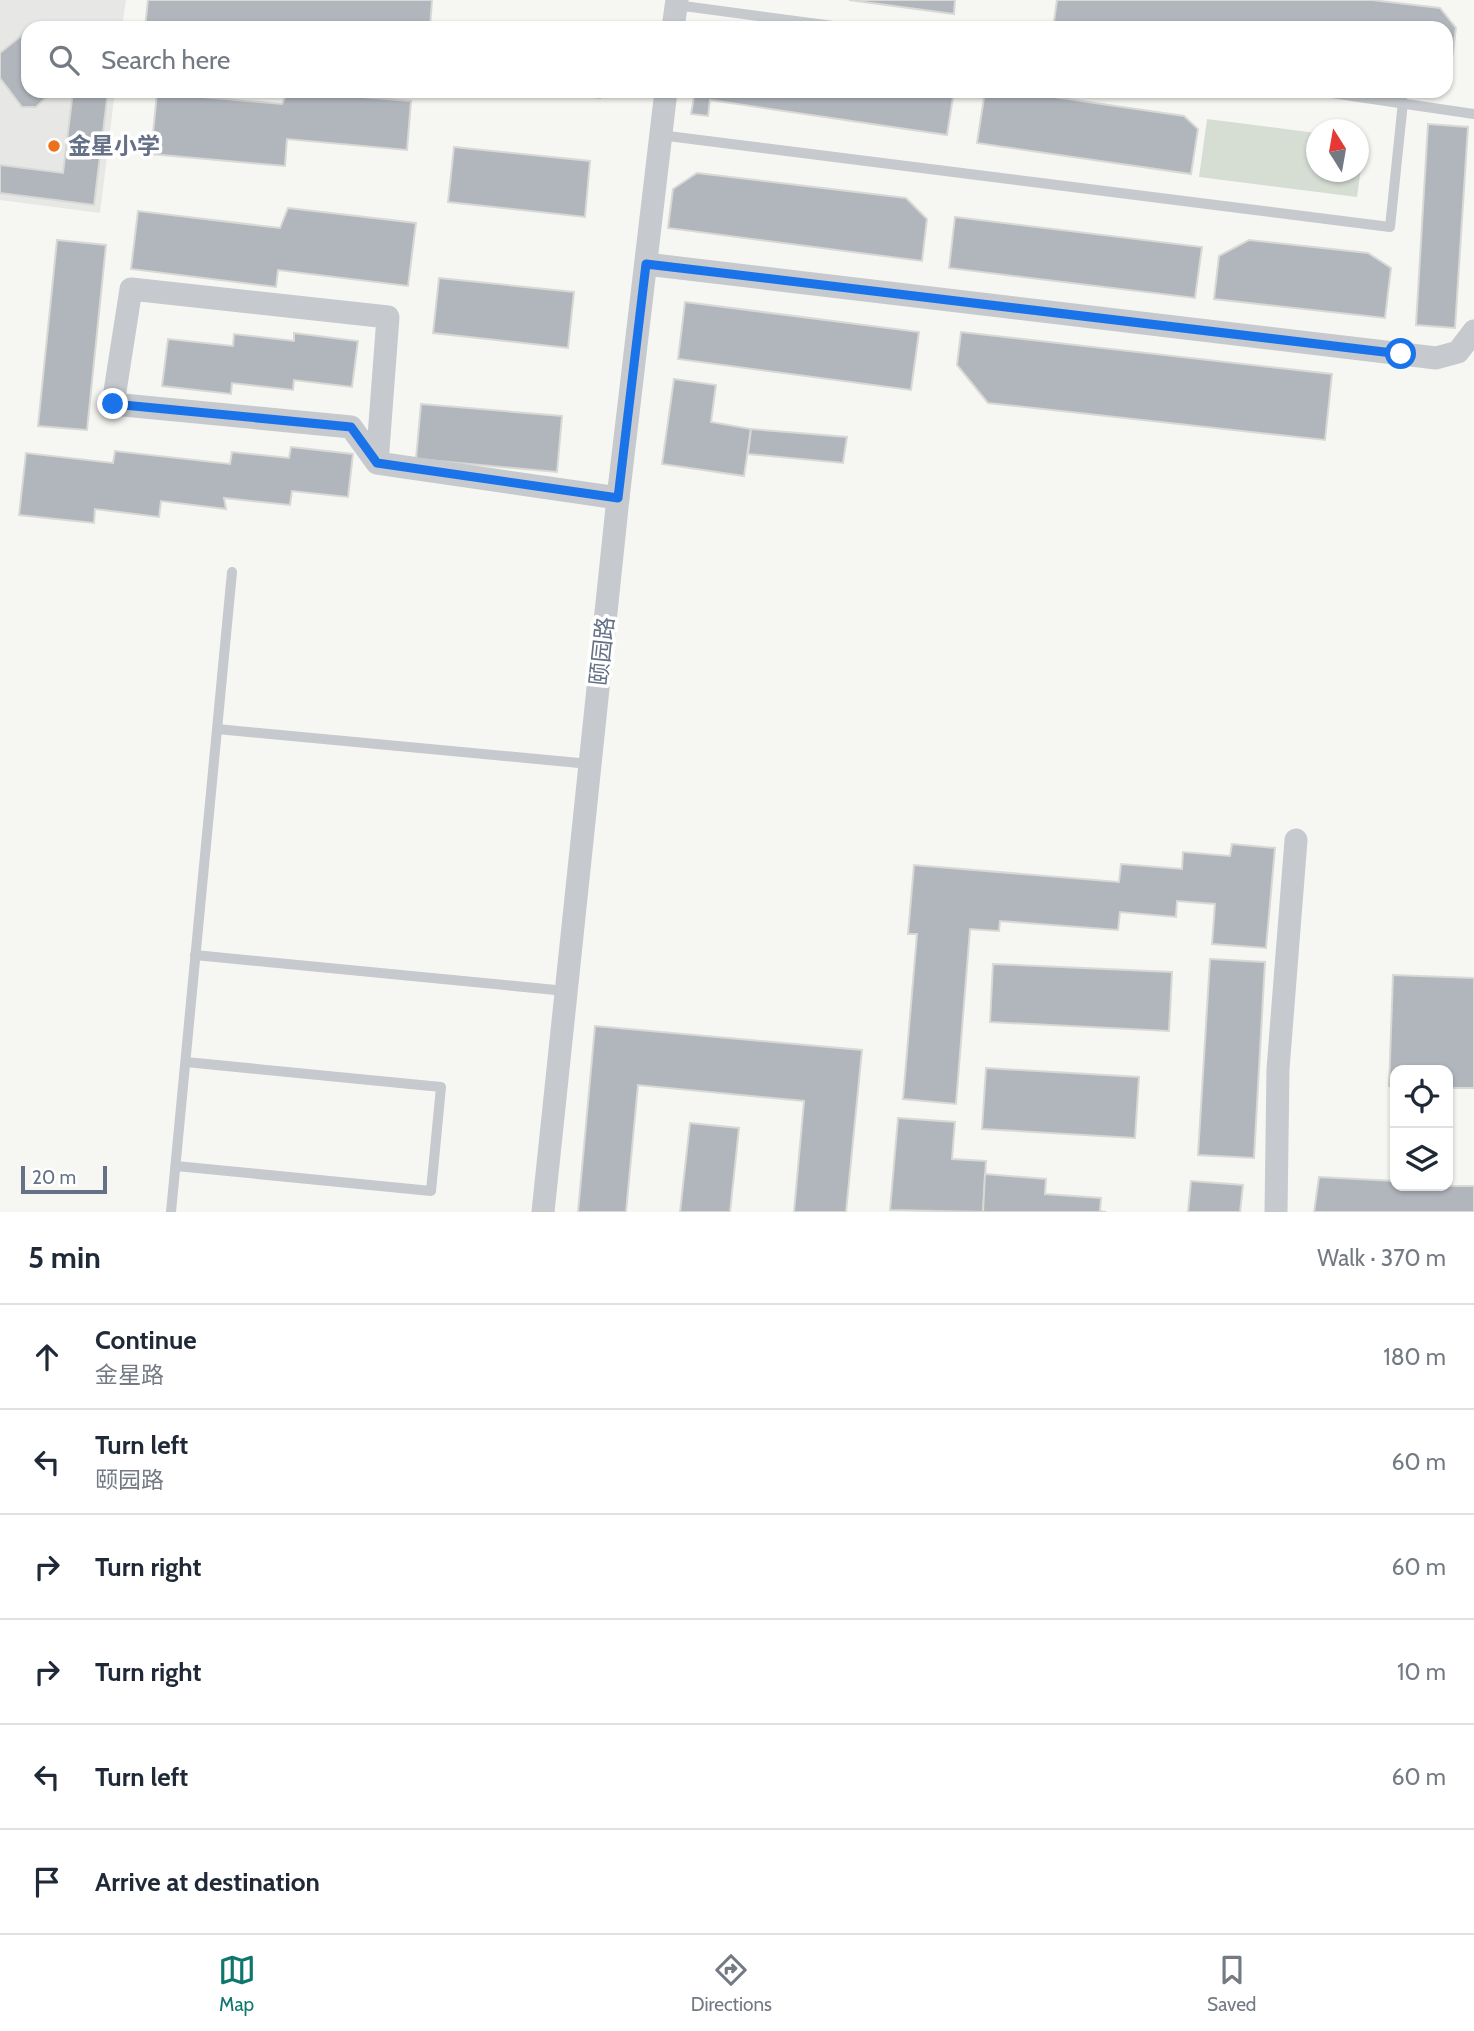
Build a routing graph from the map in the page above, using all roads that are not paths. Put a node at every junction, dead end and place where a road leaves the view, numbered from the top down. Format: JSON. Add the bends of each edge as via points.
{"nodes":[{"id":1,"x":676,"y":2,"type":"edge"},
{"id":2,"x":674,"y":21,"type":"edge"},
{"id":3,"x":802,"y":21,"type":"edge"},
{"id":4,"x":665,"y":98,"type":"edge"},
{"id":5,"x":1372,"y":98,"type":"edge"},
{"id":6,"x":1403,"y":102,"type":"junction"},
{"id":7,"x":1474,"y":114,"type":"edge"},
{"id":8,"x":660,"y":135,"type":"junction"},
{"id":9,"x":646,"y":264,"type":"junction"},
{"id":10,"x":1474,"y":331,"type":"edge"},
{"id":11,"x":377,"y":463,"type":"junction"},
{"id":12,"x":618,"y":498,"type":"junction"},
{"id":13,"x":232,"y":572,"type":"dead end"},
{"id":14,"x":217,"y":729,"type":"junction"},
{"id":15,"x":590,"y":764,"type":"junction"},
{"id":16,"x":1296,"y":841,"type":"dead end"},
{"id":17,"x":195,"y":955,"type":"junction"},
{"id":18,"x":566,"y":990,"type":"junction"},
{"id":19,"x":186,"y":1062,"type":"junction"},
{"id":20,"x":176,"y":1166,"type":"junction"},
{"id":21,"x":171,"y":1212,"type":"edge"},
{"id":22,"x":543,"y":1212,"type":"edge"},
{"id":23,"x":1276,"y":1212,"type":"edge"}],
"edges":[{"from":1,"to":2,"type":"street"},
{"from":1,"to":3,"type":"lane"},
{"from":4,"to":8,"type":"street","name":"颐园路"},
{"from":5,"to":6,"type":"lane"},
{"from":6,"to":7,"type":"lane"},
{"from":6,"to":8,"type":"lane","via":[[1390,227]]},
{"from":8,"to":9,"type":"street","name":"颐园路"},
{"from":9,"to":10,"type":"street","via":[[1436,358],[1458,352]]},
{"from":9,"to":12,"type":"street","name":"颐园路"},
{"from":11,"to":11,"type":"street","via":[[388,317],[131,289],[113,404],[351,427]]},
{"from":11,"to":12,"type":"street"},
{"from":12,"to":15,"type":"street","name":"颐园路"},
{"from":13,"to":14,"type":"lane"},
{"from":14,"to":15,"type":"lane"},
{"from":14,"to":17,"type":"lane"},
{"from":15,"to":18,"type":"street","name":"颐园路"},
{"from":16,"to":23,"type":"street","via":[[1278,1069]]},
{"from":17,"to":18,"type":"lane"},
{"from":17,"to":19,"type":"lane"},
{"from":18,"to":22,"type":"street","name":"颐园路"},
{"from":19,"to":20,"type":"lane"},
{"from":19,"to":20,"type":"lane","via":[[441,1087],[439,1113],[431,1191]]},
{"from":20,"to":21,"type":"lane"}]}
